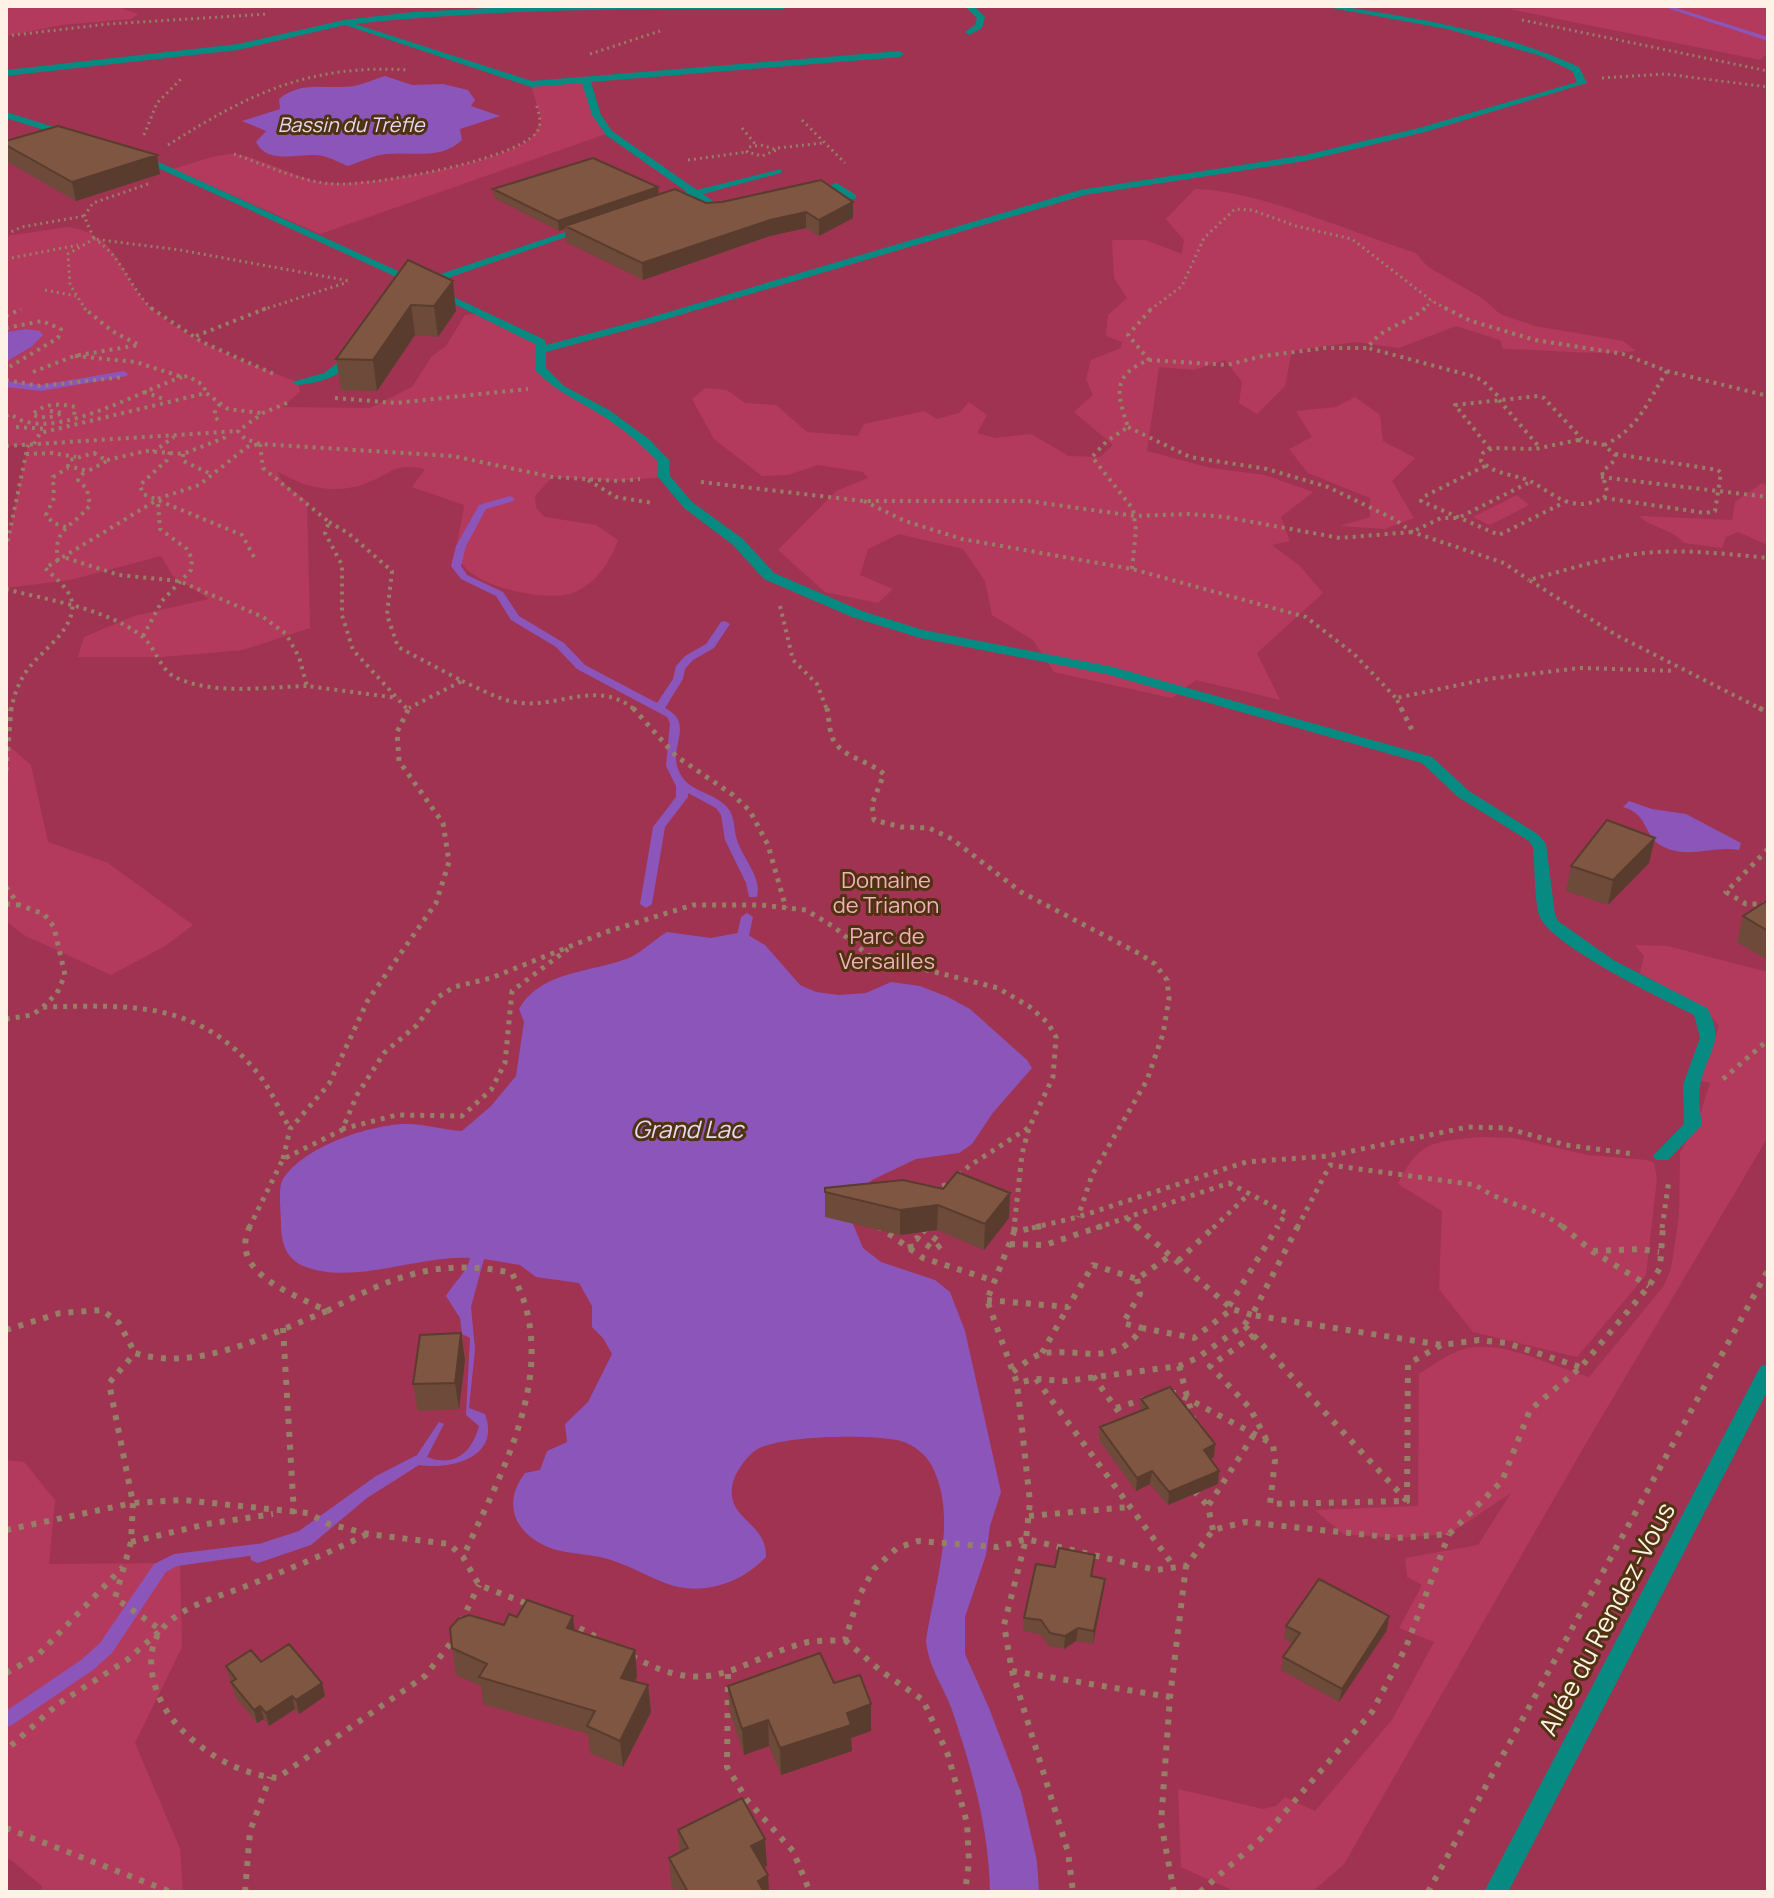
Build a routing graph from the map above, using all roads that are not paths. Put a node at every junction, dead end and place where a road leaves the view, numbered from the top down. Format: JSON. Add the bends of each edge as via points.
{"nodes":[{"id":1,"x":784,"y":6,"type":"edge"},
{"id":2,"x":969,"y":6,"type":"edge"},
{"id":3,"x":1325,"y":6,"type":"edge"},
{"id":4,"x":344,"y":23,"type":"junction"},
{"id":5,"x":969,"y":32,"type":"dead end"},
{"id":6,"x":900,"y":54,"type":"dead end"},
{"id":7,"x":6,"y":73,"type":"edge"},
{"id":8,"x":586,"y":79,"type":"junction"},
{"id":9,"x":6,"y":115,"type":"edge"},
{"id":10,"x":64,"y":133,"type":"junction"},
{"id":11,"x":78,"y":137,"type":"edge"},
{"id":12,"x":50,"y":138,"type":"edge"},
{"id":13,"x":140,"y":156,"type":"edge"},
{"id":14,"x":778,"y":171,"type":"dead end"},
{"id":15,"x":694,"y":192,"type":"junction"},
{"id":16,"x":794,"y":196,"type":"edge"},
{"id":17,"x":852,"y":197,"type":"edge"},
{"id":18,"x":650,"y":206,"type":"edge"},
{"id":19,"x":736,"y":208,"type":"edge"},
{"id":20,"x":593,"y":226,"type":"edge"},
{"id":21,"x":382,"y":268,"type":"junction"},
{"id":22,"x":419,"y":285,"type":"junction"},
{"id":23,"x":396,"y":286,"type":"edge"},
{"id":24,"x":359,"y":345,"type":"edge"},
{"id":25,"x":541,"y":350,"type":"junction"},
{"id":26,"x":298,"y":382,"type":"road end"},
{"id":27,"x":1662,"y":1156,"type":"road end"},
{"id":28,"x":1768,"y":1371,"type":"edge"},
{"id":29,"x":1496,"y":1892,"type":"edge"}],
"edges":[{"from":1,"to":4,"type":"lane","via":[[499,9]]},
{"from":2,"to":5,"type":"lane","via":[[981,17],[979,26]]},
{"from":3,"to":25,"type":"lane","via":[[1448,27],[1544,54],[1576,69],[1582,83],[1317,155],[1084,192]]},
{"from":4,"to":7,"type":"lane","via":[[238,47]]},
{"from":4,"to":8,"type":"lane","via":[[531,84]]},
{"from":6,"to":8,"type":"lane"},
{"from":8,"to":15,"type":"lane","via":[[602,126]]},
{"from":9,"to":10,"type":"lane"},
{"from":10,"to":11,"type":"lane"},
{"from":10,"to":12,"type":"lane"},
{"from":13,"to":21,"type":"lane"},
{"from":14,"to":15,"type":"lane"},
{"from":15,"to":18,"type":"lane"},
{"from":15,"to":19,"type":"lane","via":[[722,212]]},
{"from":16,"to":17,"type":"lane","via":[[837,186]]},
{"from":20,"to":22,"type":"lane"},
{"from":21,"to":22,"type":"lane"},
{"from":21,"to":23,"type":"lane"},
{"from":22,"to":25,"type":"lane","via":[[541,342]]},
{"from":24,"to":26,"type":"lane","via":[[342,369],[323,379]]},
{"from":25,"to":27,"type":"lane","via":[[540,369],[645,442],[663,460],[664,477],[688,505],[738,542],[769,576],[893,626],[1108,670],[1427,760],[1464,796],[1541,847],[1552,924],[1609,965],[1701,1012],[1710,1033],[1693,1078],[1693,1125]]},
{"from":28,"to":29,"type":"lane","name":"Allée du Rendez-Vous"}]}
